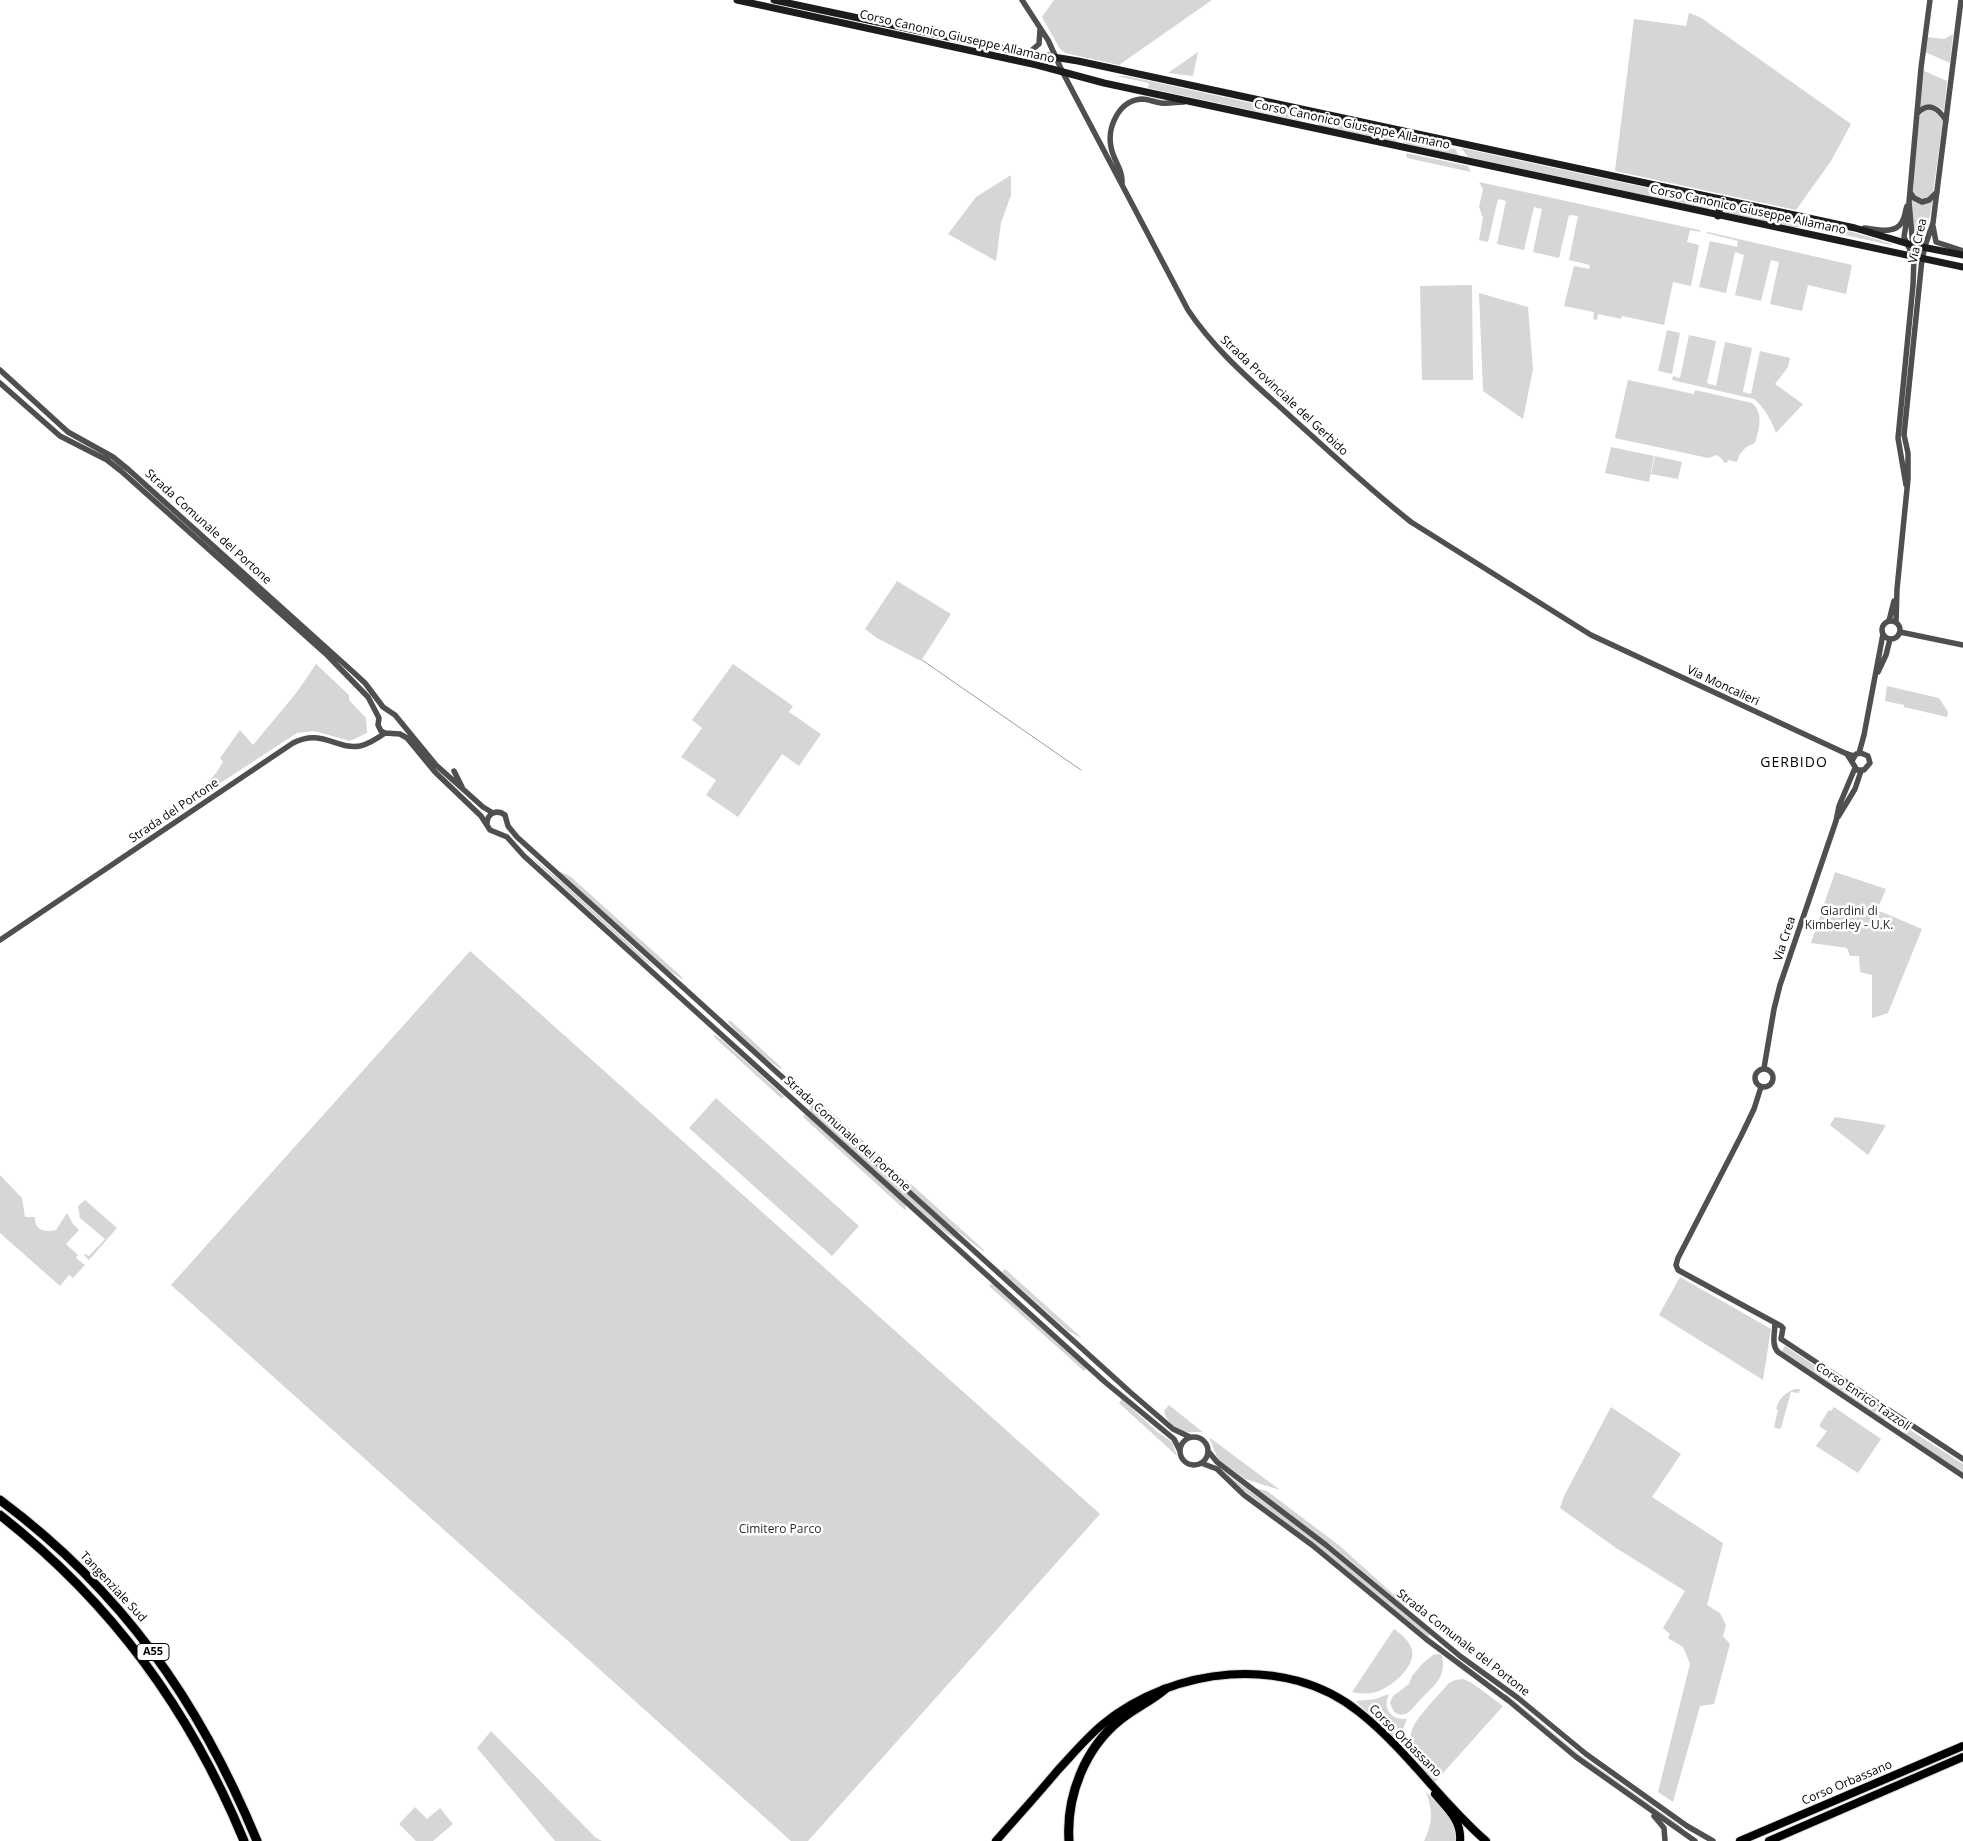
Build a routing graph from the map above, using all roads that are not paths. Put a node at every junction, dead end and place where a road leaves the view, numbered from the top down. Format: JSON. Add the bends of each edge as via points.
{"nodes":[{"id":1,"x":738,"y":0,"type":"edge"},
{"id":2,"x":774,"y":0,"type":"edge"},
{"id":3,"x":1022,"y":0,"type":"edge"},
{"id":4,"x":1930,"y":0,"type":"edge"},
{"id":5,"x":1961,"y":0,"type":"edge"},
{"id":6,"x":1040,"y":28,"type":"junction"},
{"id":7,"x":1032,"y":50,"type":"dead end"},
{"id":8,"x":1056,"y":58,"type":"junction"},
{"id":9,"x":1063,"y":73,"type":"junction"},
{"id":10,"x":1191,"y":102,"type":"junction"},
{"id":11,"x":1917,"y":114,"type":"junction"},
{"id":12,"x":1946,"y":121,"type":"junction"},
{"id":13,"x":1122,"y":185,"type":"junction"},
{"id":14,"x":1910,"y":190,"type":"junction"},
{"id":15,"x":1937,"y":192,"type":"junction"},
{"id":16,"x":1722,"y":199,"type":"junction"},
{"id":17,"x":1909,"y":202,"type":"junction"},
{"id":18,"x":1718,"y":216,"type":"junction"},
{"id":19,"x":1933,"y":223,"type":"junction"},
{"id":20,"x":1855,"y":228,"type":"junction"},
{"id":21,"x":1909,"y":244,"type":"junction"},
{"id":22,"x":1925,"y":247,"type":"junction"},
{"id":23,"x":1963,"y":251,"type":"edge"},
{"id":24,"x":1963,"y":256,"type":"edge"},
{"id":25,"x":1914,"y":258,"type":"junction"},
{"id":26,"x":1922,"y":260,"type":"junction"},
{"id":27,"x":1963,"y":268,"type":"edge"},
{"id":28,"x":0,"y":370,"type":"edge"},
{"id":29,"x":0,"y":383,"type":"edge"},
{"id":30,"x":1906,"y":487,"type":"junction"},
{"id":31,"x":1897,"y":589,"type":"junction"},
{"id":32,"x":1889,"y":621,"type":"junction"},
{"id":33,"x":1896,"y":622,"type":"junction"},
{"id":34,"x":1900,"y":632,"type":"junction"},
{"id":35,"x":1883,"y":634,"type":"junction"},
{"id":36,"x":1591,"y":635,"type":"joint"},
{"id":37,"x":1890,"y":639,"type":"junction"},
{"id":38,"x":1963,"y":645,"type":"edge"},
{"id":39,"x":1875,"y":680,"type":"junction"},
{"id":40,"x":390,"y":712,"type":"junction"},
{"id":41,"x":379,"y":718,"type":"junction"},
{"id":42,"x":399,"y":721,"type":"junction"},
{"id":43,"x":378,"y":725,"type":"junction"},
{"id":44,"x":385,"y":733,"type":"junction"},
{"id":45,"x":393,"y":733,"type":"junction"},
{"id":46,"x":370,"y":742,"type":"junction"},
{"id":47,"x":1857,"y":756,"type":"junction"},
{"id":48,"x":1858,"y":770,"type":"junction"},
{"id":49,"x":454,"y":771,"type":"dead end"},
{"id":50,"x":462,"y":789,"type":"junction"},
{"id":51,"x":493,"y":813,"type":"junction"},
{"id":52,"x":487,"y":825,"type":"junction"},
{"id":53,"x":508,"y":825,"type":"junction"},
{"id":54,"x":499,"y":833,"type":"junction"},
{"id":55,"x":0,"y":940,"type":"edge"},
{"id":56,"x":1766,"y":1069,"type":"junction"},
{"id":57,"x":1761,"y":1087,"type":"junction"},
{"id":58,"x":1776,"y":1323,"type":"junction"},
{"id":59,"x":1190,"y":1437,"type":"junction"},
{"id":60,"x":1180,"y":1451,"type":"junction"},
{"id":61,"x":1208,"y":1451,"type":"junction"},
{"id":62,"x":1963,"y":1460,"type":"edge"},
{"id":63,"x":1201,"y":1463,"type":"junction"},
{"id":64,"x":1963,"y":1476,"type":"edge"},
{"id":65,"x":0,"y":1500,"type":"edge"},
{"id":66,"x":0,"y":1515,"type":"edge"},
{"id":67,"x":1165,"y":1689,"type":"junction"},
{"id":68,"x":1392,"y":1743,"type":"junction"},
{"id":69,"x":1963,"y":1746,"type":"edge"},
{"id":70,"x":1963,"y":1757,"type":"edge"},
{"id":71,"x":1650,"y":1810,"type":"junction"},
{"id":72,"x":1705,"y":1839,"type":"edge"},
{"id":73,"x":244,"y":1841,"type":"edge"},
{"id":74,"x":257,"y":1841,"type":"edge"},
{"id":75,"x":996,"y":1841,"type":"edge"},
{"id":76,"x":1069,"y":1841,"type":"edge"},
{"id":77,"x":1460,"y":1841,"type":"edge"},
{"id":78,"x":1486,"y":1841,"type":"edge"},
{"id":79,"x":1665,"y":1841,"type":"edge"},
{"id":80,"x":1694,"y":1841,"type":"edge"},
{"id":81,"x":1713,"y":1841,"type":"edge"},
{"id":82,"x":1740,"y":1841,"type":"edge"},
{"id":83,"x":1769,"y":1841,"type":"edge"}],
"edges":[{"from":1,"to":9,"type":"main road","name":"Corso Canonico Giuseppe Allamano"},
{"from":2,"to":8,"type":"main road","name":"Corso Canonico Giuseppe Allamano"},
{"from":3,"to":6,"type":"street","name":"Strada Provinciale del Gerbido"},
{"from":4,"to":11,"type":"street","name":"Via Crea"},
{"from":5,"to":12,"type":"street","name":"Via Crea"},
{"from":6,"to":7,"type":"street","via":[[1040,42]]},
{"from":6,"to":8,"type":"street","name":"Strada Provinciale del Gerbido"},
{"from":8,"to":9,"type":"street","name":"Strada Provinciale del Gerbido"},
{"from":8,"to":16,"type":"main road","name":"Corso Canonico Giuseppe Allamano"},
{"from":9,"to":10,"type":"main road","name":"Corso Canonico Giuseppe Allamano"},
{"from":9,"to":13,"type":"street","name":"Strada Provinciale del Gerbido"},
{"from":10,"to":13,"type":"street","via":[[1139,100],[1120,111],[1110,138],[1123,175]]},
{"from":10,"to":18,"type":"main road","name":"Corso Canonico Giuseppe Allamano"},
{"from":11,"to":12,"type":"street","via":[[1925,108],[1934,107],[1940,110]]},
{"from":11,"to":14,"type":"street","name":"Via Crea"},
{"from":12,"to":15,"type":"street","name":"Via Crea"},
{"from":13,"to":36,"type":"street","name":"Strada Provinciale del Gerbido","via":[[1188,310],[1223,354],[1411,522]]},
{"from":14,"to":15,"type":"street","via":[[1914,198],[1922,202]]},
{"from":14,"to":17,"type":"street","name":"Via Crea"},
{"from":15,"to":19,"type":"street","name":"Via Crea"},
{"from":16,"to":18,"type":"main road"},
{"from":16,"to":20,"type":"main road","name":"Corso Canonico Giuseppe Allamano"},
{"from":17,"to":20,"type":"street","via":[[1903,221],[1893,229]]},
{"from":17,"to":21,"type":"street","name":"Via Crea","via":[[1904,236]]},
{"from":18,"to":25,"type":"main road","name":"Corso Canonico Giuseppe Allamano"},
{"from":19,"to":22,"type":"street","name":"Via Crea"},
{"from":19,"to":23,"type":"street","via":[[1936,242]]},
{"from":20,"to":21,"type":"main road","name":"Corso Canonico Giuseppe Allamano"},
{"from":21,"to":22,"type":"main road","name":"Corso Canonico Giuseppe Allamano"},
{"from":21,"to":25,"type":"street","name":"Via Crea"},
{"from":22,"to":24,"type":"main road","name":"Corso Canonico Giuseppe Allamano"},
{"from":22,"to":26,"type":"street","name":"Via Crea"},
{"from":25,"to":26,"type":"main road","name":"Corso Canonico Giuseppe Allamano"},
{"from":25,"to":30,"type":"street","name":"Via Crea","via":[[1898,438]]},
{"from":26,"to":27,"type":"main road","name":"Corso Canonico Giuseppe Allamano"},
{"from":26,"to":30,"type":"street","name":"Via Crea","via":[[1904,435],[1909,461]]},
{"from":28,"to":40,"type":"street","name":"Strada Comunale del Portone","via":[[68,432],[130,470],[365,683],[383,708]]},
{"from":29,"to":41,"type":"street","name":"Strada Comunale del Portone","via":[[60,436],[108,461],[135,484],[327,655],[368,697]]},
{"from":30,"to":31,"type":"street","name":"Via Crea"},
{"from":31,"to":32,"type":"street","name":"Via Crea"},
{"from":31,"to":33,"type":"street","name":"Via Crea"},
{"from":32,"to":33,"type":"street"},
{"from":32,"to":35,"type":"street","via":[[1884,625]]},
{"from":33,"to":34,"type":"street"},
{"from":34,"to":37,"type":"street","via":[[1898,637]]},
{"from":34,"to":38,"type":"street"},
{"from":35,"to":37,"type":"street"},
{"from":35,"to":39,"type":"street"},
{"from":36,"to":47,"type":"street","name":"Via Moncalieri"},
{"from":37,"to":39,"type":"street"},
{"from":39,"to":47,"type":"street"},
{"from":40,"to":41,"type":"street"},
{"from":40,"to":42,"type":"street","name":"Strada Comunale del Portone"},
{"from":41,"to":43,"type":"street"},
{"from":42,"to":45,"type":"street"},
{"from":42,"to":50,"type":"street","name":"Strada Comunale del Portone","via":[[436,765]]},
{"from":43,"to":44,"type":"street"},
{"from":43,"to":46,"type":"street"},
{"from":44,"to":45,"type":"street"},
{"from":44,"to":46,"type":"street"},
{"from":45,"to":52,"type":"street","name":"Strada Comunale del Portone","via":[[404,735]]},
{"from":46,"to":55,"type":"street","name":"Strada del Portone","via":[[353,746],[314,737],[294,743]]},
{"from":47,"to":48,"type":"street"},
{"from":47,"to":48,"type":"street","name":"Via Crea","via":[[1869,758],[1870,763],[1867,768]]},
{"from":48,"to":56,"type":"street","name":"Via Crea","via":[[1839,806],[1783,976],[1769,1036]]},
{"from":49,"to":50,"type":"street"},
{"from":50,"to":51,"type":"street","name":"Strada Comunale del Portone"},
{"from":51,"to":52,"type":"street"},
{"from":51,"to":53,"type":"street","name":"Strada Comunale del Portone","via":[[505,815]]},
{"from":52,"to":54,"type":"street","name":"Strada Comunale del Portone","via":[[492,832]]},
{"from":53,"to":54,"type":"street"},
{"from":53,"to":59,"type":"street","name":"Strada Comunale del Portone","via":[[536,855],[1104,1368],[1173,1429]]},
{"from":54,"to":60,"type":"street","name":"Strada Comunale del Portone","via":[[1093,1371],[1174,1439]]},
{"from":56,"to":57,"type":"street","via":[[1758,1070],[1755,1075],[1756,1084]]},
{"from":56,"to":57,"type":"street","via":[[1772,1073],[1773,1081],[1770,1086]]},
{"from":57,"to":58,"type":"street","via":[[1754,1109],[1676,1264],[1680,1272]]},
{"from":58,"to":62,"type":"street","name":"Corso Enrico Tazzoli","via":[[1783,1328],[1781,1339]]},
{"from":58,"to":64,"type":"street","name":"Corso Enrico Tazzoli","via":[[1774,1341],[1778,1352]]},
{"from":59,"to":60,"type":"street"},
{"from":59,"to":61,"type":"street","via":[[1199,1437]]},
{"from":60,"to":63,"type":"street","via":[[1188,1463]]},
{"from":61,"to":63,"type":"street"},
{"from":61,"to":72,"type":"street","name":"Strada Comunale del Portone","via":[[1217,1462],[1326,1545],[1460,1656],[1573,1744]]},
{"from":63,"to":71,"type":"street","name":"Strada Comunale del Portone","via":[[1217,1469],[1244,1495],[1312,1545],[1426,1639],[1509,1701],[1576,1757]]},
{"from":65,"to":74,"type":"highway","name":"Tangenziale Sud","number":"A55","via":[[84,1572],[157,1657],[211,1742]]},
{"from":66,"to":73,"type":"highway","name":"Tangenziale Sud","number":"A55","via":[[79,1585],[147,1664],[198,1744]]},
{"from":67,"to":68,"type":"main road","name":"Corso Orbassano","via":[[1202,1678],[1254,1674],[1304,1683],[1348,1703]]},
{"from":67,"to":75,"type":"main road","name":"Corso Orbassano","via":[[1138,1701],[1102,1725]]},
{"from":67,"to":76,"type":"highway","via":[[1120,1720],[1096,1745],[1074,1792]]},
{"from":68,"to":77,"type":"main road","via":[[1451,1814],[1459,1827]]},
{"from":68,"to":78,"type":"main road","name":"Corso Orbassano"},
{"from":69,"to":82,"type":"main road","name":"Corso Orbassano"},
{"from":70,"to":83,"type":"main road","name":"Corso Orbassano"},
{"from":71,"to":79,"type":"street","via":[[1663,1826]]},
{"from":71,"to":80,"type":"street","name":"Strada Comunale del Portone"},
{"from":72,"to":81,"type":"street","name":"Strada Comunale del Portone"}]}
